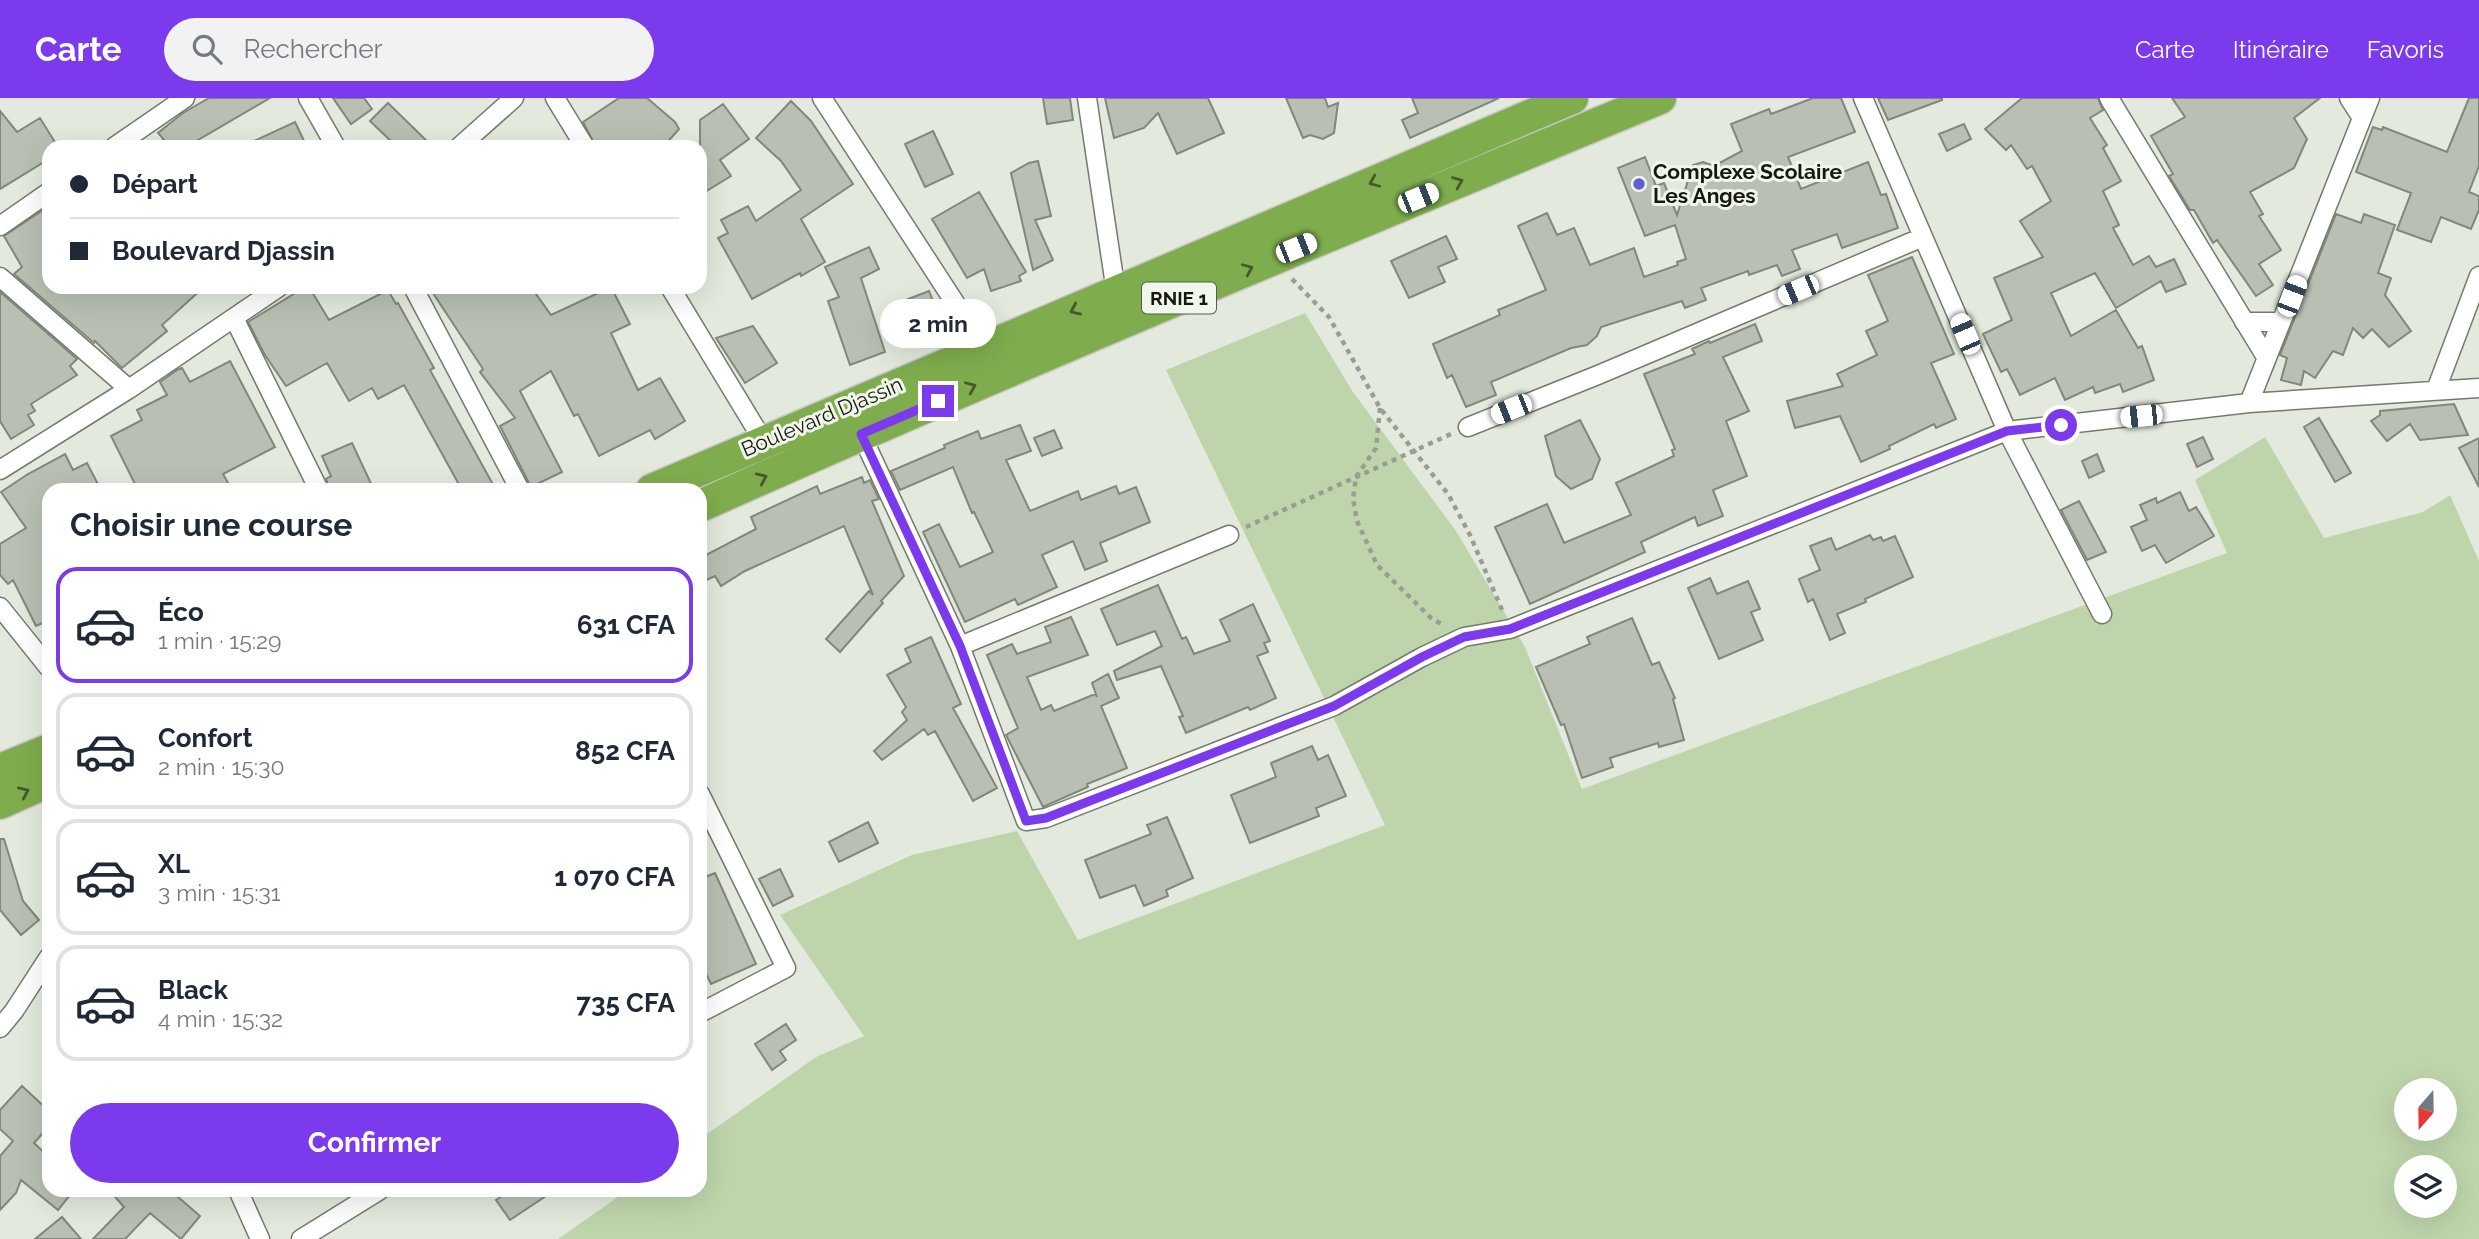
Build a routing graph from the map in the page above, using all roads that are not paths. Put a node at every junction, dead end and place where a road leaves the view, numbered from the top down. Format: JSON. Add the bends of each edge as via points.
{"nodes":[{"id":1,"x":185,"y":98,"type":"edge"},
{"id":2,"x":307,"y":98,"type":"edge"},
{"id":3,"x":513,"y":98,"type":"edge"},
{"id":4,"x":555,"y":98,"type":"edge"},
{"id":5,"x":822,"y":98,"type":"edge"},
{"id":6,"x":1087,"y":98,"type":"edge"},
{"id":7,"x":1572,"y":98,"type":"edge"},
{"id":8,"x":1660,"y":98,"type":"edge"},
{"id":9,"x":1863,"y":98,"type":"edge"},
{"id":10,"x":2109,"y":98,"type":"edge"},
{"id":11,"x":2349,"y":98,"type":"edge"},
{"id":12,"x":2370,"y":98,"type":"edge"},
{"id":13,"x":2362,"y":118,"type":"junction"},
{"id":14,"x":124,"y":140,"type":"edge"},
{"id":15,"x":332,"y":140,"type":"edge"},
{"id":16,"x":467,"y":140,"type":"edge"},
{"id":17,"x":581,"y":140,"type":"edge"},
{"id":18,"x":42,"y":197,"type":"edge"},
{"id":19,"x":0,"y":226,"type":"edge"},
{"id":20,"x":1923,"y":237,"type":"junction"},
{"id":21,"x":2479,"y":276,"type":"edge"},
{"id":22,"x":0,"y":277,"type":"edge"},
{"id":23,"x":1116,"y":292,"type":"junction"},
{"id":24,"x":269,"y":294,"type":"edge"},
{"id":25,"x":417,"y":294,"type":"edge"},
{"id":26,"x":674,"y":294,"type":"edge"},
{"id":27,"x":234,"y":318,"type":"junction"},
{"id":28,"x":2244,"y":322,"type":"junction"},
{"id":29,"x":2281,"y":322,"type":"junction"},
{"id":30,"x":985,"y":349,"type":"junction"},
{"id":31,"x":2266,"y":357,"type":"junction"},
{"id":32,"x":2479,"y":388,"type":"edge"},
{"id":33,"x":129,"y":389,"type":"junction"},
{"id":34,"x":2435,"y":390,"type":"junction"},
{"id":35,"x":2249,"y":403,"type":"junction"},
{"id":36,"x":1468,"y":427,"type":"road end"},
{"id":37,"x":2007,"y":431,"type":"junction"},
{"id":38,"x":861,"y":434,"type":"junction"},
{"id":39,"x":764,"y":442,"type":"junction"},
{"id":40,"x":0,"y":470,"type":"edge"},
{"id":41,"x":316,"y":483,"type":"edge"},
{"id":42,"x":516,"y":483,"type":"edge"},
{"id":43,"x":668,"y":483,"type":"edge"},
{"id":44,"x":707,"y":503,"type":"edge"},
{"id":45,"x":1229,"y":535,"type":"road end"},
{"id":46,"x":0,"y":607,"type":"edge"},
{"id":47,"x":2102,"y":614,"type":"dead end"},
{"id":48,"x":960,"y":646,"type":"junction"},
{"id":49,"x":42,"y":659,"type":"edge"},
{"id":50,"x":42,"y":753,"type":"edge"},
{"id":51,"x":0,"y":770,"type":"edge"},
{"id":52,"x":42,"y":784,"type":"edge"},
{"id":53,"x":0,"y":803,"type":"edge"},
{"id":54,"x":707,"y":808,"type":"edge"},
{"id":55,"x":42,"y":968,"type":"edge"},
{"id":56,"x":707,"y":1009,"type":"edge"},
{"id":57,"x":0,"y":1028,"type":"edge"},
{"id":58,"x":240,"y":1197,"type":"edge"},
{"id":59,"x":369,"y":1197,"type":"edge"},
{"id":60,"x":260,"y":1239,"type":"edge"},
{"id":61,"x":302,"y":1239,"type":"edge"}],
"edges":[{"from":1,"to":14,"type":"street"},
{"from":2,"to":15,"type":"street"},
{"from":3,"to":16,"type":"street"},
{"from":4,"to":17,"type":"street"},
{"from":5,"to":30,"type":"street"},
{"from":6,"to":23,"type":"street"},
{"from":7,"to":23,"type":"highway","name":"Boulevard Djassin","number":"RNIE 1","one_way":true},
{"from":38,"to":8,"type":"highway","name":"Boulevard Djassin","number":"RNIE 1","one_way":true},
{"from":9,"to":20,"type":"street"},
{"from":10,"to":28,"type":"street"},
{"from":11,"to":13,"type":"street"},
{"from":12,"to":13,"type":"street"},
{"from":13,"to":29,"type":"street"},
{"from":18,"to":19,"type":"street"},
{"from":20,"to":36,"type":"street"},
{"from":20,"to":37,"type":"street"},
{"from":21,"to":34,"type":"street"},
{"from":22,"to":33,"type":"street"},
{"from":23,"to":30,"type":"highway","name":"Boulevard Djassin","number":"RNIE 1","one_way":true},
{"from":24,"to":27,"type":"street"},
{"from":25,"to":42,"type":"street"},
{"from":26,"to":39,"type":"street"},
{"from":27,"to":33,"type":"street"},
{"from":27,"to":41,"type":"street"},
{"from":28,"to":29,"type":"street"},
{"from":28,"to":31,"type":"street"},
{"from":29,"to":31,"type":"street"},
{"from":30,"to":39,"type":"highway","name":"Boulevard Djassin","number":"RNIE 1"},
{"from":31,"to":35,"type":"street"},
{"from":32,"to":34,"type":"street"},
{"from":33,"to":40,"type":"street"},
{"from":34,"to":35,"type":"street"},
{"from":35,"to":37,"type":"street"},
{"from":37,"to":47,"type":"street"},
{"from":37,"to":48,"type":"street","via":[[1510,629],[1464,637],[1334,706],[1046,818],[1026,821]]},
{"from":44,"to":38,"type":"highway","name":"Boulevard Djassin","number":"RNIE 1","one_way":true},
{"from":38,"to":48,"type":"street"},
{"from":39,"to":43,"type":"highway","name":"Boulevard Djassin","number":"RNIE 1"},
{"from":45,"to":48,"type":"street"},
{"from":46,"to":49,"type":"street"},
{"from":50,"to":51,"type":"highway"},
{"from":53,"to":52,"type":"highway","one_way":true},
{"from":54,"to":56,"type":"street","via":[[786,968]]},
{"from":55,"to":57,"type":"street"},
{"from":58,"to":60,"type":"street"},
{"from":59,"to":61,"type":"street"}]}
